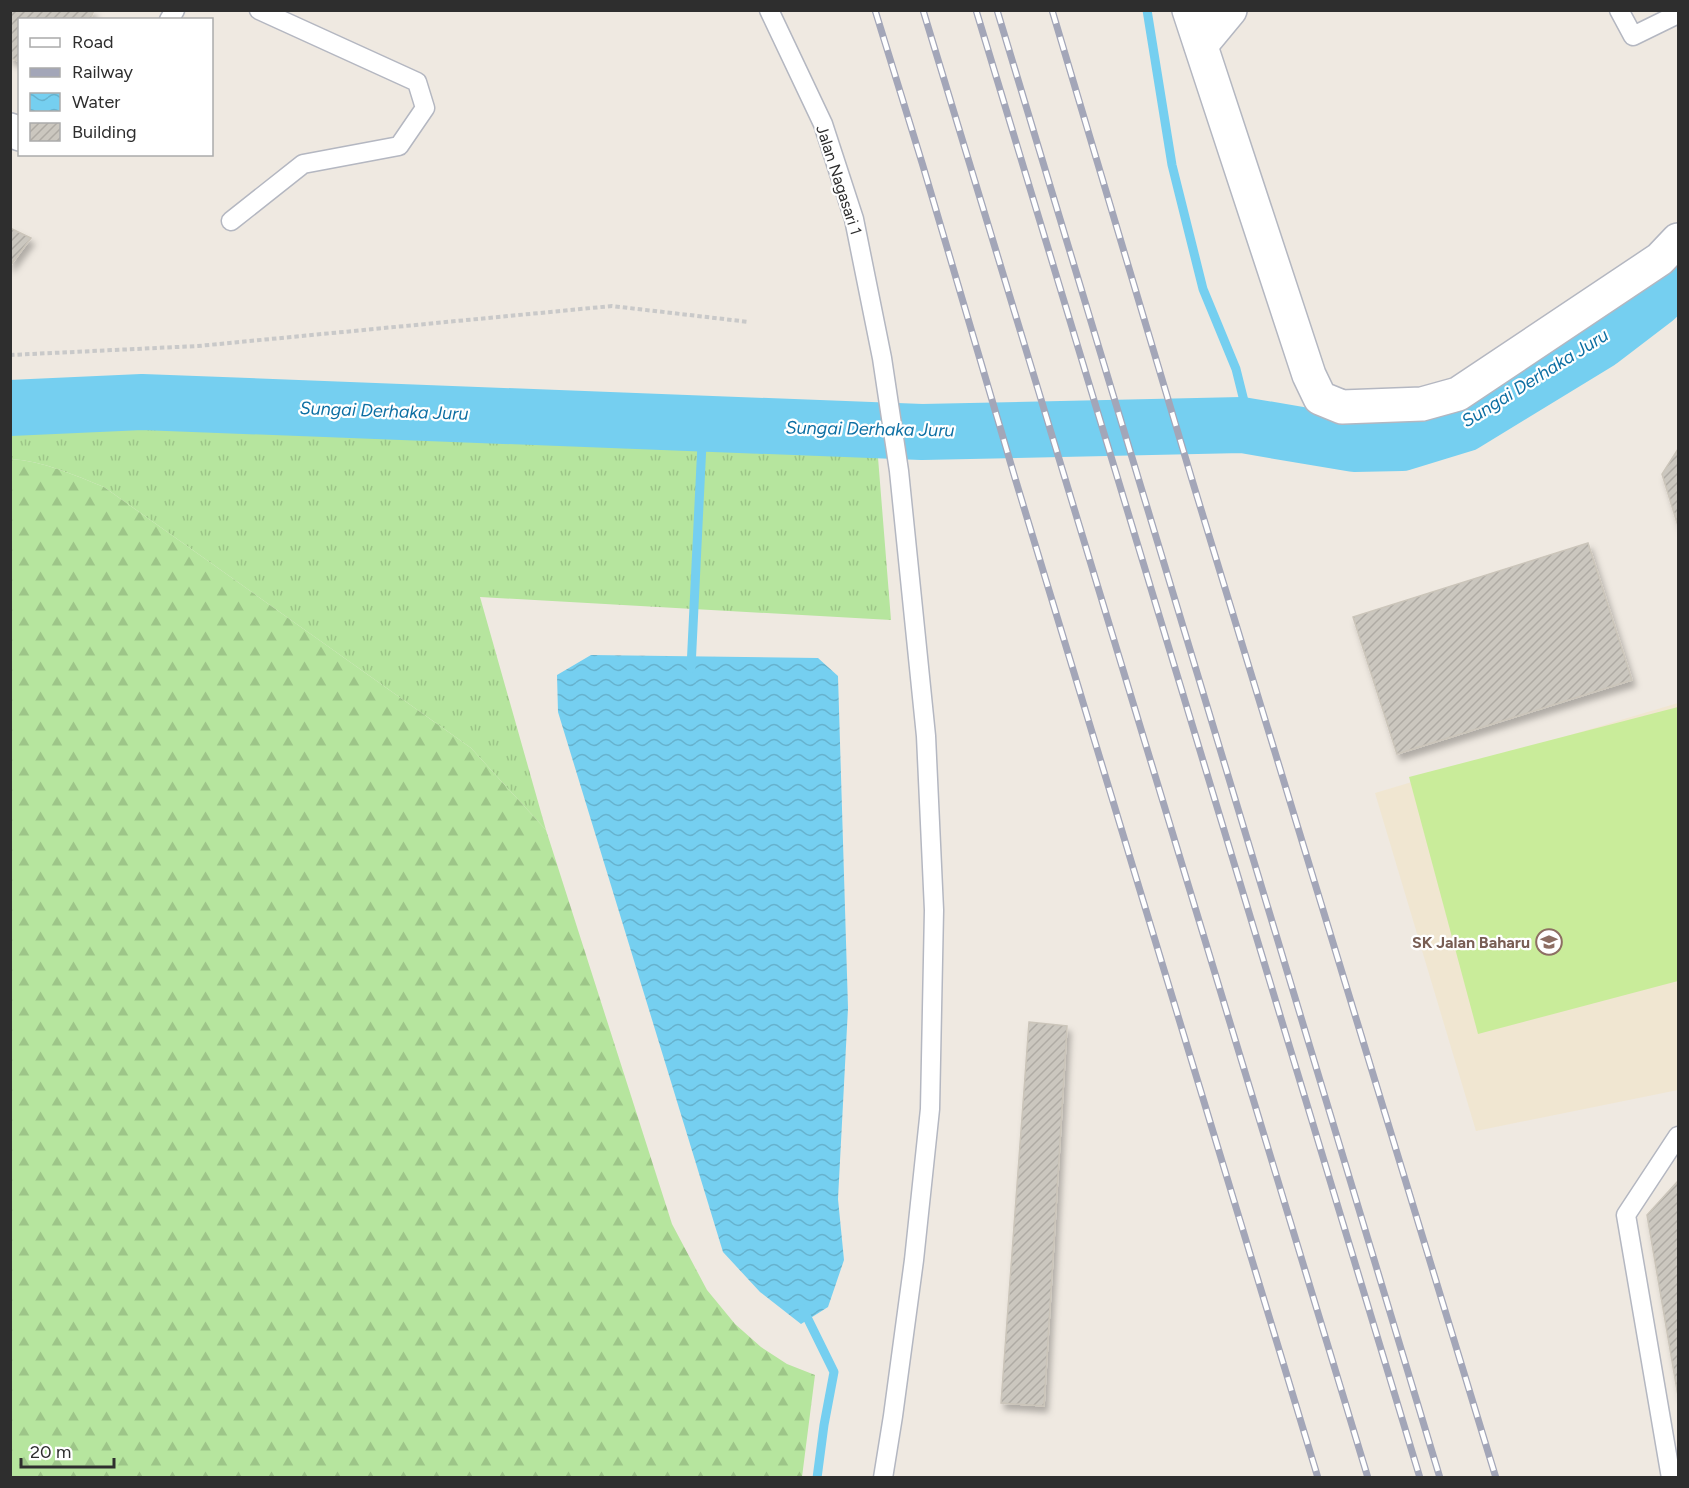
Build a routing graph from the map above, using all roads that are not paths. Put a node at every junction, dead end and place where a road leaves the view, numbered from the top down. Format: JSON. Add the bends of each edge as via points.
{"nodes":[{"id":1,"x":259,"y":10,"type":"edge"},
{"id":2,"x":769,"y":10,"type":"edge"},
{"id":3,"x":1189,"y":10,"type":"edge"},
{"id":4,"x":1230,"y":10,"type":"edge"},
{"id":5,"x":1619,"y":10,"type":"edge"},
{"id":6,"x":1678,"y":14,"type":"edge"},
{"id":7,"x":1201,"y":45,"type":"junction"},
{"id":8,"x":231,"y":221,"type":"dead end"},
{"id":9,"x":1678,"y":240,"type":"edge"},
{"id":10,"x":1678,"y":1136,"type":"edge"},
{"id":11,"x":883,"y":1478,"type":"edge"},
{"id":12,"x":1671,"y":1478,"type":"edge"}],
"edges":[{"from":1,"to":8,"type":"lane","via":[[417,82],[425,108],[399,146],[303,164]]},
{"from":2,"to":11,"type":"lane","name":"Jalan Nagasari 1","via":[[823,124],[854,219],[882,358],[899,471],[926,736],[934,910],[930,1109],[914,1260]]},
{"from":3,"to":7,"type":"street"},
{"from":4,"to":7,"type":"street"},
{"from":5,"to":6,"type":"lane","via":[[1633,36]]},
{"from":7,"to":9,"type":"street","via":[[1309,375],[1320,398],[1342,407],[1422,404],[1458,394],[1660,259]]},
{"from":10,"to":12,"type":"lane","via":[[1626,1215]]}]}
